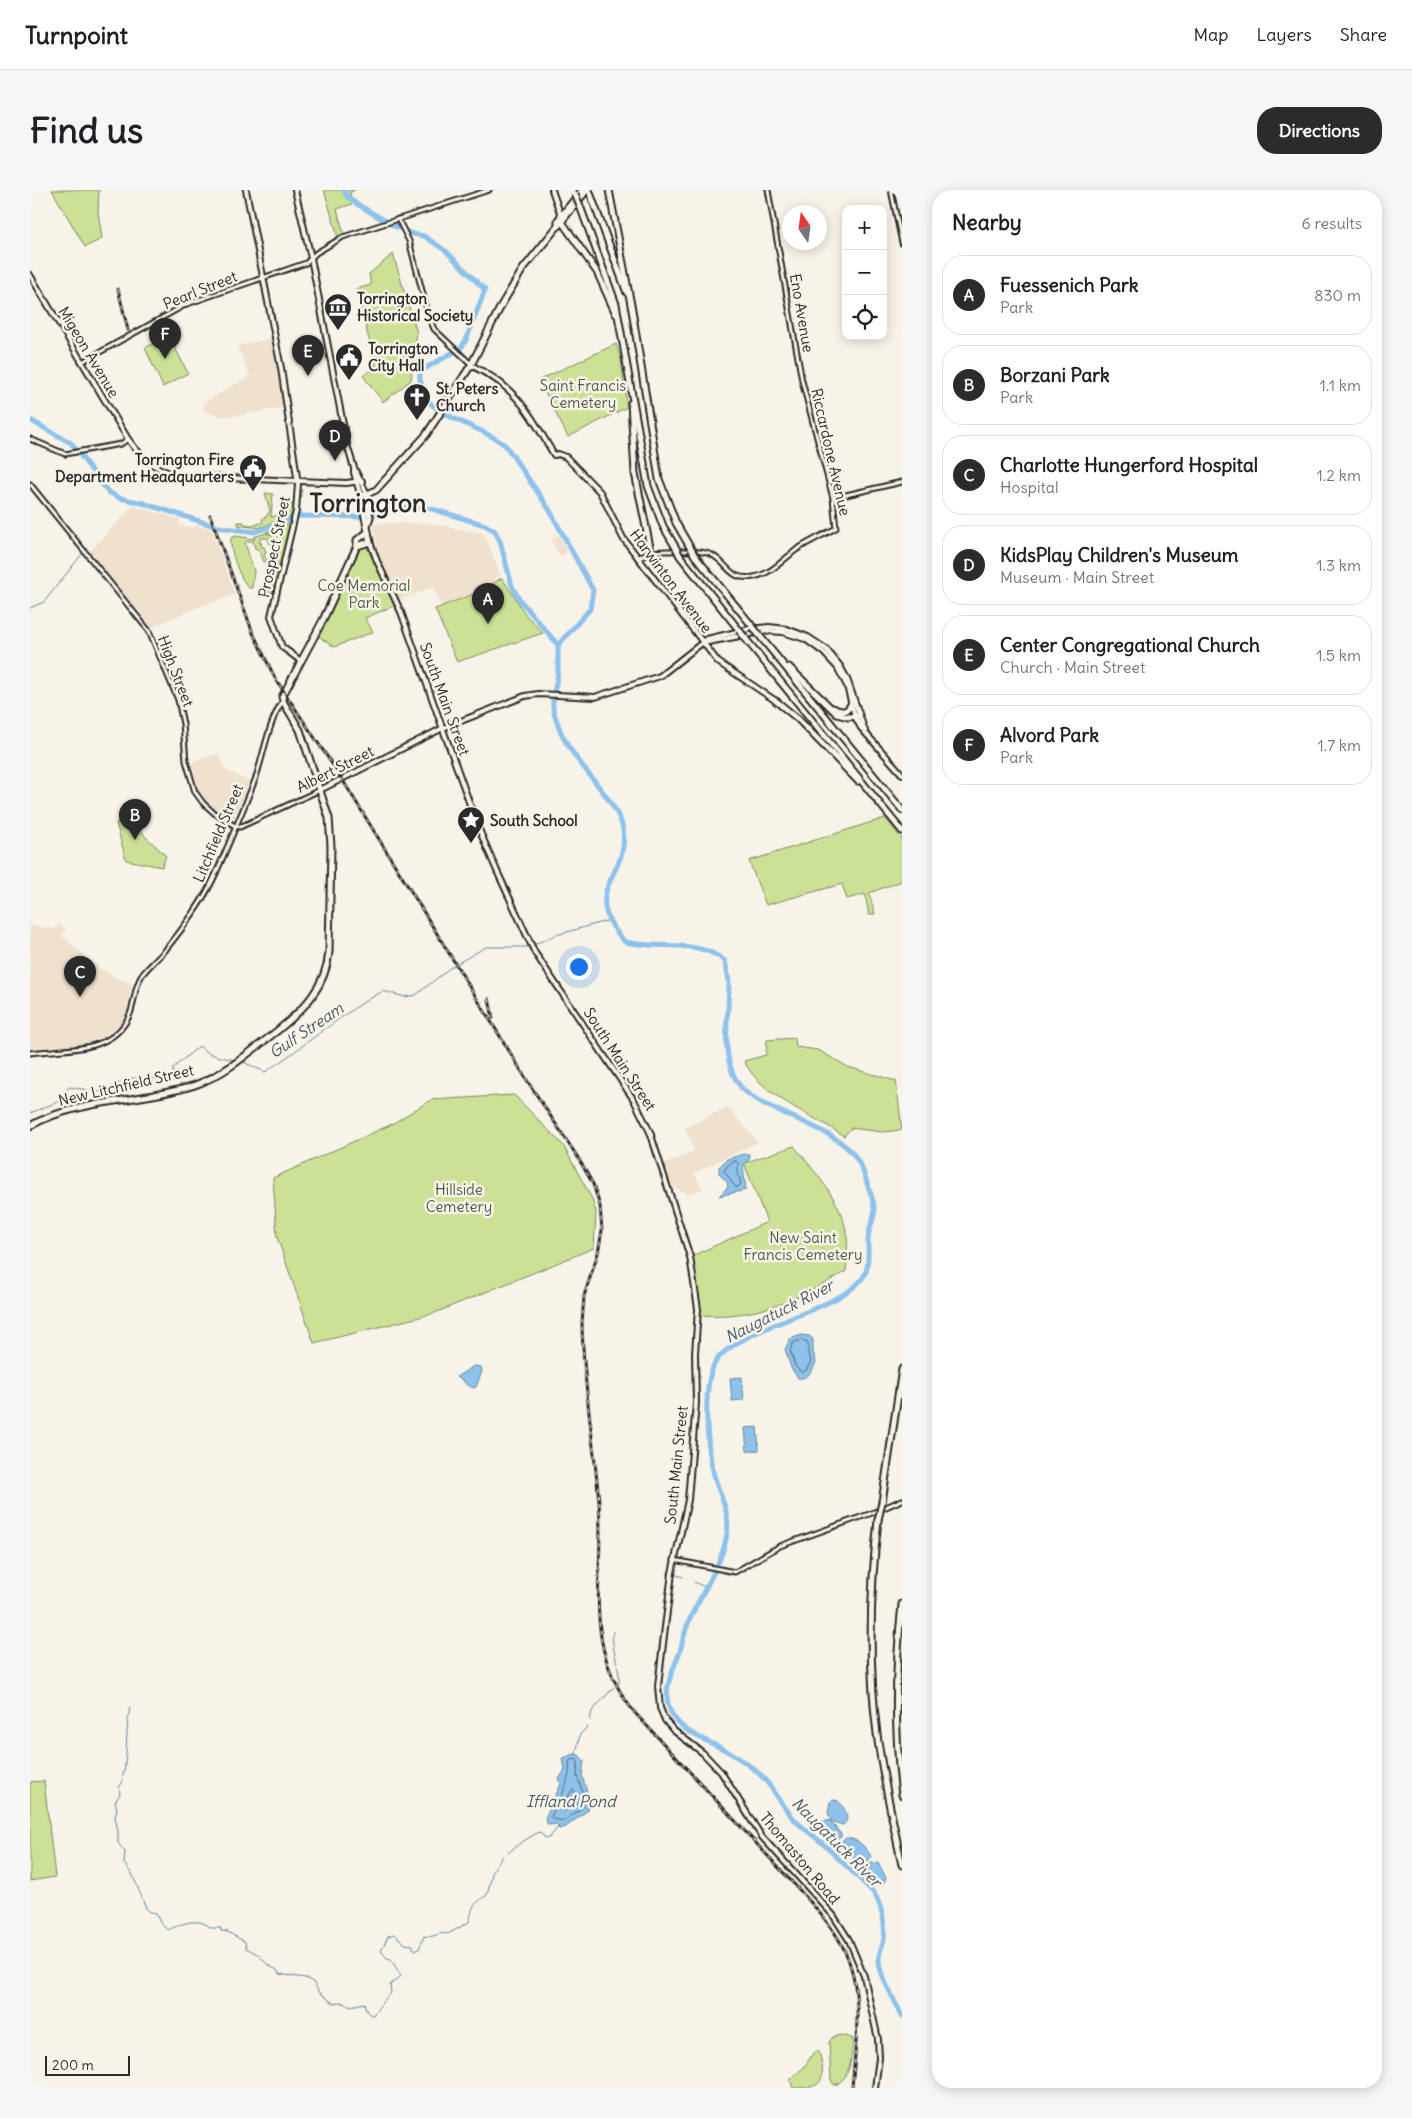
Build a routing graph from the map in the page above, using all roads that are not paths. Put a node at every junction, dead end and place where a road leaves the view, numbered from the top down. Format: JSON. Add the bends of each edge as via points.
{"nodes":[{"id":1,"x":246,"y":190,"type":"edge"},
{"id":2,"x":295,"y":190,"type":"edge"},
{"id":3,"x":489,"y":190,"type":"edge"},
{"id":4,"x":552,"y":190,"type":"edge"},
{"id":5,"x":582,"y":190,"type":"edge"},
{"id":6,"x":609,"y":190,"type":"edge"},
{"id":7,"x":768,"y":190,"type":"edge"},
{"id":8,"x":891,"y":190,"type":"edge"},
{"id":9,"x":589,"y":191,"type":"edge"},
{"id":10,"x":574,"y":192,"type":"edge"},
{"id":11,"x":396,"y":220,"type":"junction"},
{"id":12,"x":560,"y":221,"type":"junction"},
{"id":13,"x":902,"y":243,"type":"edge"},
{"id":14,"x":311,"y":258,"type":"junction"},
{"id":15,"x":30,"y":275,"type":"edge"},
{"id":16,"x":263,"y":278,"type":"junction"},
{"id":17,"x":632,"y":310,"type":"junction"},
{"id":18,"x":623,"y":334,"type":"junction"},
{"id":19,"x":82,"y":362,"type":"junction"},
{"id":20,"x":471,"y":365,"type":"junction"},
{"id":21,"x":802,"y":381,"type":"joint"},
{"id":22,"x":631,"y":387,"type":"junction"},
{"id":23,"x":30,"y":439,"type":"edge"},
{"id":24,"x":128,"y":440,"type":"junction"},
{"id":25,"x":354,"y":468,"type":"junction"},
{"id":26,"x":297,"y":480,"type":"junction"},
{"id":27,"x":362,"y":481,"type":"junction"},
{"id":28,"x":902,"y":482,"type":"edge"},
{"id":29,"x":357,"y":483,"type":"junction"},
{"id":30,"x":30,"y":484,"type":"edge"},
{"id":31,"x":368,"y":495,"type":"junction"},
{"id":32,"x":361,"y":497,"type":"junction"},
{"id":33,"x":833,"y":498,"type":"junction"},
{"id":34,"x":366,"y":505,"type":"junction"},
{"id":35,"x":368,"y":529,"type":"junction"},
{"id":36,"x":370,"y":542,"type":"junction"},
{"id":37,"x":357,"y":546,"type":"junction"},
{"id":38,"x":651,"y":552,"type":"junction"},
{"id":39,"x":638,"y":558,"type":"junction"},
{"id":40,"x":703,"y":643,"type":"junction"},
{"id":41,"x":773,"y":651,"type":"junction"},
{"id":42,"x":301,"y":661,"type":"junction"},
{"id":43,"x":283,"y":701,"type":"junction"},
{"id":44,"x":776,"y":701,"type":"joint"},
{"id":45,"x":851,"y":704,"type":"junction"},
{"id":46,"x":829,"y":706,"type":"junction"},
{"id":47,"x":856,"y":716,"type":"junction"},
{"id":48,"x":443,"y":728,"type":"junction"},
{"id":49,"x":902,"y":774,"type":"edge"},
{"id":50,"x":320,"y":790,"type":"junction"},
{"id":51,"x":883,"y":806,"type":"junction"},
{"id":52,"x":902,"y":810,"type":"edge"},
{"id":53,"x":235,"y":826,"type":"junction"},
{"id":54,"x":902,"y":831,"type":"edge"},
{"id":55,"x":30,"y":1053,"type":"edge"},
{"id":56,"x":30,"y":1126,"type":"edge"},
{"id":57,"x":902,"y":1369,"type":"edge"},
{"id":58,"x":902,"y":1500,"type":"edge"},
{"id":59,"x":674,"y":1560,"type":"junction"},
{"id":60,"x":902,"y":1604,"type":"edge"},
{"id":61,"x":664,"y":1638,"type":"joint"},
{"id":62,"x":902,"y":1795,"type":"edge"},
{"id":63,"x":902,"y":1865,"type":"edge"},
{"id":64,"x":875,"y":2088,"type":"edge"}],
"edges":[{"from":1,"to":16,"type":"main road","name":"Prospect Street"},
{"from":2,"to":14,"type":"main road"},
{"from":3,"to":11,"type":"street","name":"Pearl Street"},
{"from":4,"to":12,"type":"main road"},
{"from":5,"to":12,"type":"highway"},
{"from":6,"to":17,"type":"highway"},
{"from":7,"to":21,"type":"street","name":"Eno Avenue"},
{"from":8,"to":13,"type":"street"},
{"from":9,"to":12,"type":"highway"},
{"from":9,"to":17,"type":"highway"},
{"from":10,"to":18,"type":"highway","bridge":true,"via":[[607,275]]},
{"from":11,"to":14,"type":"street","name":"Pearl Street","via":[[343,238]]},
{"from":11,"to":20,"type":"street","via":[[410,241],[434,329]]},
{"from":12,"to":18,"type":"highway","via":[[597,272]]},
{"from":12,"to":20,"type":"highway","via":[[523,269]]},
{"from":14,"to":16,"type":"street","name":"Pearl Street","via":[[304,264]]},
{"from":14,"to":25,"type":"main road","via":[[337,401]]},
{"from":15,"to":19,"type":"main road","name":"Migeon Avenue"},
{"from":16,"to":19,"type":"street","name":"Pearl Street","via":[[187,304]]},
{"from":16,"to":26,"type":"main road","name":"Prospect Street","via":[[281,368]]},
{"from":17,"to":41,"type":"highway","bridge":true,"via":[[662,486],[676,523],[695,556]]},
{"from":18,"to":22,"type":"highway"},
{"from":19,"to":24,"type":"main road","name":"Migeon Avenue"},
{"from":20,"to":31,"type":"highway","via":[[426,435]]},
{"from":20,"to":39,"type":"main road","name":"Harwinton Avenue","via":[[515,396],[554,455],[566,457],[600,492],[623,538]]},
{"from":21,"to":33,"type":"street","name":"Riccardone Avenue"},
{"from":22,"to":38,"type":"highway","via":[[635,473]]},
{"from":22,"to":51,"type":"highway","bridge":true,"via":[[648,486],[663,526],[680,556]]},
{"from":23,"to":24,"type":"street","via":[[69,454]]},
{"from":24,"to":26,"type":"main road","name":"Migeon Avenue","via":[[148,461],[171,474]]},
{"from":25,"to":27,"type":"main road"},
{"from":25,"to":29,"type":"main road"},
{"from":26,"to":29,"type":"main road","name":"Migeon Avenue"},
{"from":26,"to":42,"type":"main road","name":"Prospect Street","via":[[296,511],[271,616],[282,647]]},
{"from":27,"to":29,"type":"main road"},
{"from":27,"to":31,"type":"main road"},
{"from":28,"to":33,"type":"street"},
{"from":29,"to":32,"type":"main road"},
{"from":30,"to":53,"type":"street","name":"High Street","via":[[149,632],[178,700],[186,761],[195,792],[214,813]]},
{"from":31,"to":32,"type":"highway"},
{"from":31,"to":34,"type":"highway"},
{"from":32,"to":34,"type":"highway"},
{"from":33,"to":38,"type":"street","name":"Riccardone Avenue","via":[[836,528],[798,549],[769,571],[754,576],[732,574],[712,555],[704,553]]},
{"from":34,"to":35,"type":"highway","name":"South Main Street"},
{"from":35,"to":36,"type":"highway","name":"South Main Street"},
{"from":35,"to":37,"type":"highway","name":"Litchfield Street","via":[[359,538]]},
{"from":36,"to":37,"type":"highway"},
{"from":36,"to":48,"type":"main road","name":"South Main Street","via":[[401,612]]},
{"from":37,"to":42,"type":"highway","name":"Litchfield Street"},
{"from":38,"to":39,"type":"main road"},
{"from":39,"to":40,"type":"main road","name":"Harwinton Avenue"},
{"from":40,"to":44,"type":"main road","name":"Harwinton Avenue","via":[[718,662]]},
{"from":40,"to":45,"type":"main road","via":[[766,631],[805,639],[837,667],[847,686]]},
{"from":40,"to":47,"type":"main road","via":[[706,639],[769,627],[787,629],[808,637],[826,649],[840,666],[847,679]]},
{"from":40,"to":48,"type":"main road","name":"Albert Street","via":[[660,676],[595,697],[525,696]]},
{"from":41,"to":46,"type":"highway"},
{"from":41,"to":52,"type":"highway"},
{"from":42,"to":43,"type":"highway","name":"Litchfield Street","via":[[284,692]]},
{"from":43,"to":50,"type":"highway","name":"New Litchfield Street","via":[[300,730]]},
{"from":43,"to":53,"type":"street","name":"Litchfield Street"},
{"from":44,"to":51,"type":"highway","via":[[798,719]]},
{"from":45,"to":46,"type":"highway","via":[[843,711]]},
{"from":45,"to":47,"type":"main road"},
{"from":46,"to":47,"type":"highway","via":[[841,716]]},
{"from":47,"to":49,"type":"main road","via":[[861,728]]},
{"from":48,"to":50,"type":"main road","name":"Albert Street"},
{"from":48,"to":59,"type":"main road","name":"South Main Street","via":[[478,827],[531,946],[634,1100],[650,1132],[690,1257],[698,1309],[696,1403],[688,1500]]},
{"from":50,"to":53,"type":"street","name":"Albert Street","via":[[246,825]]},
{"from":50,"to":56,"type":"highway","name":"New Litchfield Street","via":[[331,833],[328,962],[320,986],[303,1007],[239,1060],[195,1085],[59,1113]]},
{"from":51,"to":54,"type":"highway"},
{"from":53,"to":55,"type":"street","name":"Litchfield Street","via":[[204,898],[142,975],[130,1014],[118,1032],[96,1046]]},
{"from":57,"to":63,"type":"highway","bridge":true,"via":[[878,1520],[872,1594],[872,1675],[878,1740]]},
{"from":58,"to":59,"type":"street","via":[[780,1546],[737,1571]]},
{"from":59,"to":61,"type":"main road","name":"South Main Street"},
{"from":60,"to":62,"type":"highway","via":[[896,1739]]},
{"from":61,"to":64,"type":"main road","name":"Thomaston Road","via":[[658,1696],[667,1723],[721,1772],[762,1837],[833,1915],[854,1950],[864,1976],[879,2041]]}]}
